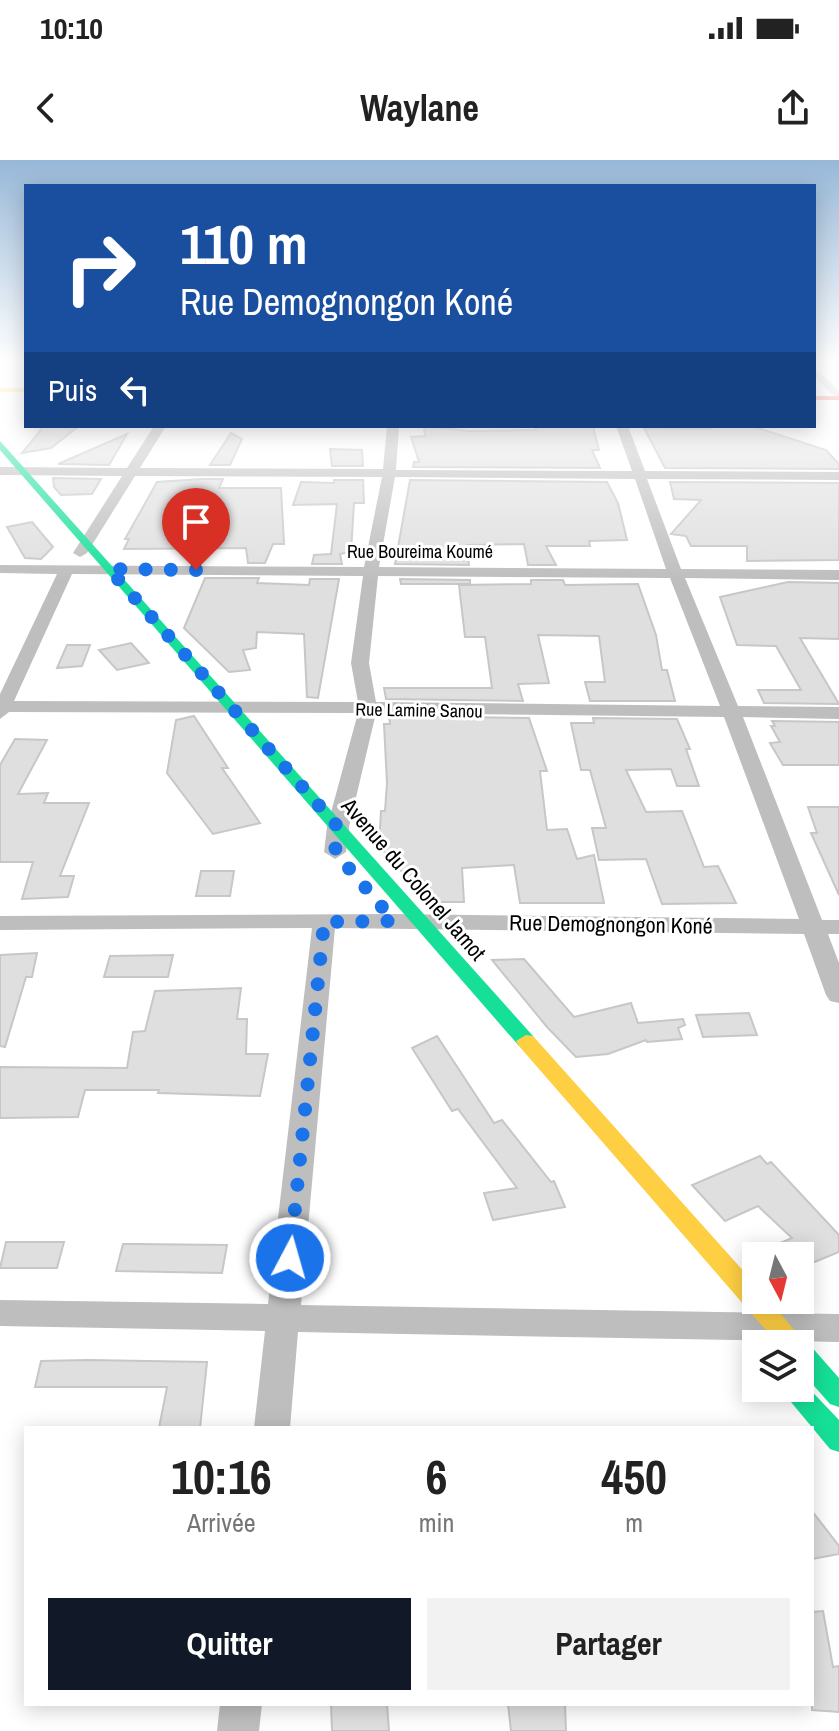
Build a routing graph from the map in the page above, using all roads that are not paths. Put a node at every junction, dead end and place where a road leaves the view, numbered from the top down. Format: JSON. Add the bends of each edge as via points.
{"nodes":[{"id":1,"x":155,"y":434,"type":"edge"},
{"id":2,"x":392,"y":434,"type":"edge"},
{"id":3,"x":625,"y":434,"type":"edge"},
{"id":4,"x":0,"y":444,"type":"edge"},
{"id":5,"x":8,"y":468,"type":"edge"},
{"id":6,"x":133,"y":472,"type":"junction"},
{"id":7,"x":389,"y":473,"type":"junction"},
{"id":8,"x":640,"y":475,"type":"junction"},
{"id":9,"x":839,"y":476,"type":"edge"},
{"id":10,"x":83,"y":548,"type":"junction"},
{"id":11,"x":0,"y":569,"type":"edge"},
{"id":12,"x":67,"y":569,"type":"junction"},
{"id":13,"x":102,"y":569,"type":"junction"},
{"id":14,"x":371,"y":571,"type":"junction"},
{"id":15,"x":675,"y":573,"type":"junction"},
{"id":16,"x":839,"y":575,"type":"edge"},
{"id":17,"x":221,"y":706,"type":"junction"},
{"id":18,"x":1,"y":709,"type":"edge"},
{"id":19,"x":368,"y":710,"type":"junction"},
{"id":20,"x":732,"y":713,"type":"junction"},
{"id":21,"x":839,"y":713,"type":"edge"},
{"id":22,"x":338,"y":827,"type":"junction"},
{"id":23,"x":335,"y":852,"type":"junction"},
{"id":24,"x":394,"y":921,"type":"junction"},
{"id":25,"x":324,"y":922,"type":"junction"},
{"id":26,"x":0,"y":923,"type":"edge"},
{"id":27,"x":813,"y":927,"type":"junction"},
{"id":28,"x":839,"y":927,"type":"edge"},
{"id":29,"x":417,"y":933,"type":"junction"},
{"id":30,"x":839,"y":995,"type":"edge"},
{"id":31,"x":0,"y":1313,"type":"edge"},
{"id":32,"x":284,"y":1319,"type":"junction"},
{"id":33,"x":839,"y":1328,"type":"edge"},
{"id":34,"x":759,"y":1329,"type":"edge"},
{"id":35,"x":814,"y":1368,"type":"edge"},
{"id":36,"x":839,"y":1396,"type":"edge"},
{"id":37,"x":807,"y":1402,"type":"edge"},
{"id":38,"x":272,"y":1426,"type":"edge"},
{"id":39,"x":839,"y":1440,"type":"edge"},
{"id":40,"x":241,"y":1706,"type":"edge"},
{"id":41,"x":238,"y":1731,"type":"edge"}],
"edges":[{"from":1,"to":6,"type":"street"},
{"from":2,"to":7,"type":"street"},
{"from":3,"to":8,"type":"street"},
{"from":4,"to":5,"type":"main road","name":"Avenue du Colonel Jamot"},
{"from":5,"to":6,"type":"street"},
{"from":5,"to":10,"type":"main road","name":"Avenue du Colonel Jamot"},
{"from":6,"to":7,"type":"street"},
{"from":6,"to":10,"type":"street"},
{"from":7,"to":8,"type":"street"},
{"from":7,"to":14,"type":"street"},
{"from":8,"to":9,"type":"street"},
{"from":8,"to":15,"type":"street"},
{"from":10,"to":13,"type":"main road","name":"Avenue du Colonel Jamot"},
{"from":11,"to":12,"type":"street","name":"Rue Boureima Koumé"},
{"from":12,"to":13,"type":"street","name":"Rue Boureima Koumé"},
{"from":12,"to":18,"type":"street"},
{"from":13,"to":14,"type":"street","name":"Rue Boureima Koumé"},
{"from":13,"to":17,"type":"main road","name":"Avenue du Colonel Jamot"},
{"from":14,"to":15,"type":"street","name":"Rue Boureima Koumé"},
{"from":14,"to":19,"type":"street","via":[[360,663]]},
{"from":15,"to":16,"type":"street","name":"Rue Boureima Koumé"},
{"from":15,"to":20,"type":"street"},
{"from":17,"to":18,"type":"street","name":"Rue Lamine Sanou"},
{"from":17,"to":19,"type":"street","name":"Rue Lamine Sanou"},
{"from":17,"to":22,"type":"main road","name":"Avenue du Colonel Jamot"},
{"from":17,"to":23,"type":"main road","name":"Avenue du Colonel Jamot"},
{"from":19,"to":20,"type":"street","name":"Rue Lamine Sanou"},
{"from":19,"to":22,"type":"street"},
{"from":20,"to":21,"type":"street","name":"Rue Lamine Sanou"},
{"from":20,"to":27,"type":"street"},
{"from":22,"to":23,"type":"street"},
{"from":22,"to":29,"type":"main road","name":"Avenue du Colonel Jamot"},
{"from":23,"to":24,"type":"main road","name":"Avenue du Colonel Jamot"},
{"from":24,"to":25,"type":"street","name":"Rue Demognongon Koné"},
{"from":24,"to":29,"type":"street","name":"Rue Demognongon Koné"},
{"from":25,"to":26,"type":"street","name":"Rue Demognongon Koné"},
{"from":25,"to":32,"type":"street"},
{"from":27,"to":28,"type":"street","name":"Rue Demognongon Koné"},
{"from":27,"to":29,"type":"street","name":"Rue Demognongon Koné"},
{"from":27,"to":30,"type":"street"},
{"from":29,"to":34,"type":"main road","name":"Avenue du Colonel Jamot"},
{"from":31,"to":32,"type":"street"},
{"from":32,"to":34,"type":"street"},
{"from":32,"to":38,"type":"street"},
{"from":33,"to":34,"type":"street"},
{"from":35,"to":36,"type":"main road"},
{"from":37,"to":39,"type":"main road"},
{"from":40,"to":41,"type":"street"}]}
